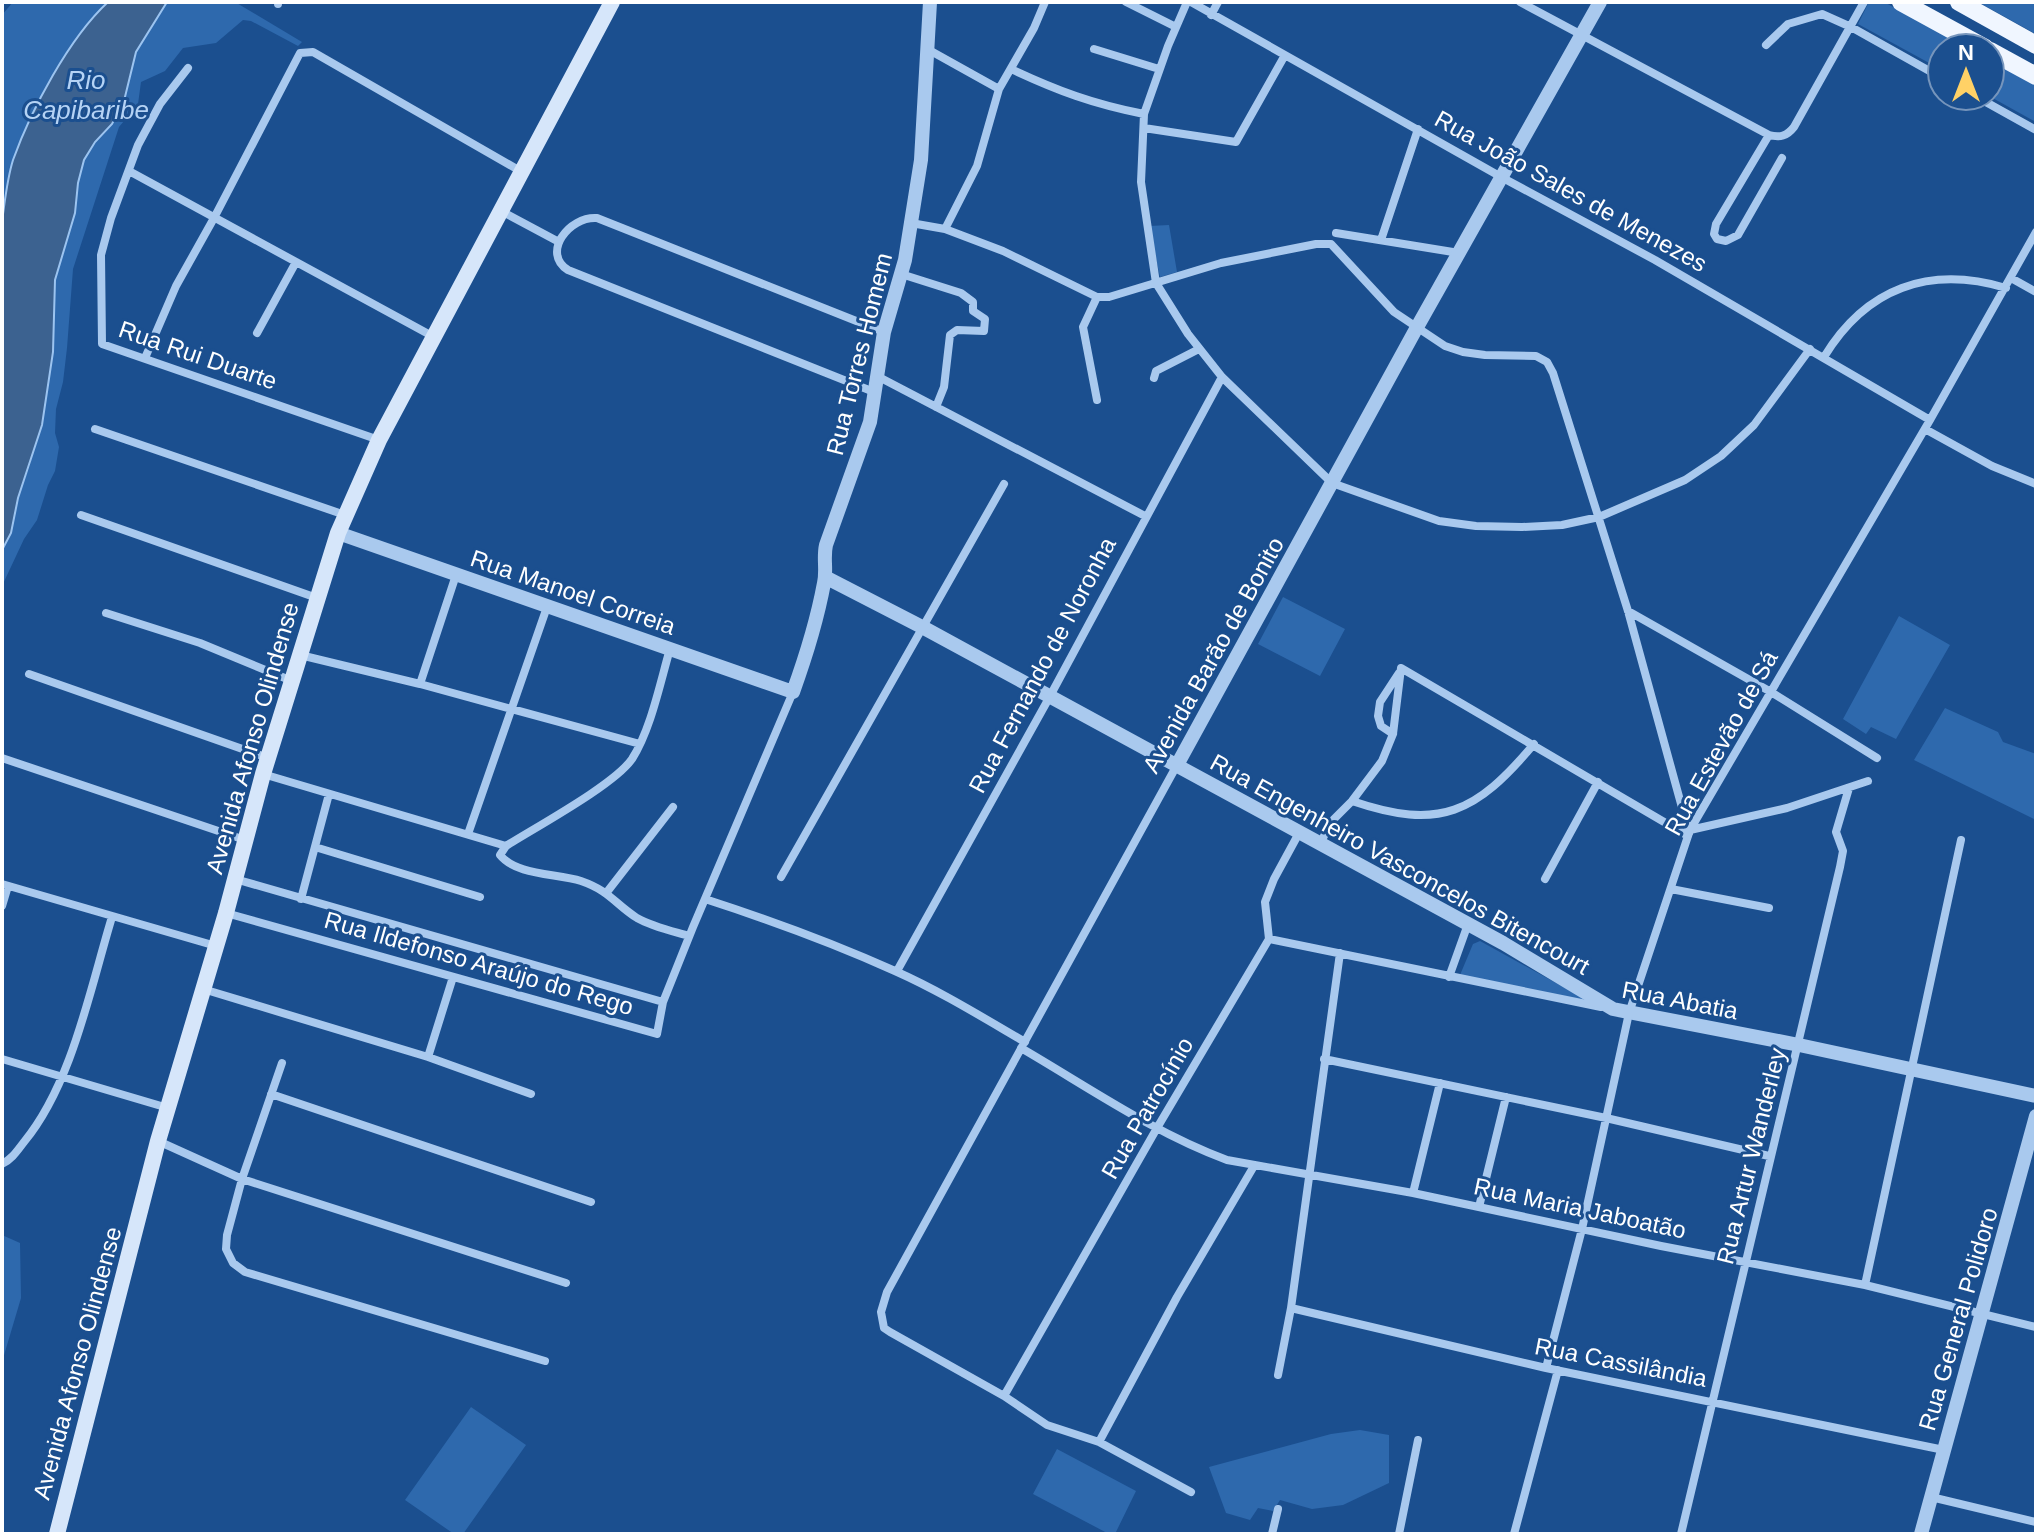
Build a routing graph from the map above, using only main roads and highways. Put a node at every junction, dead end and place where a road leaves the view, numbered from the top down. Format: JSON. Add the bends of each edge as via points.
{"nodes":[{"id":1,"x":612,"y":2,"type":"edge"},
{"id":2,"x":1901,"y":2,"type":"edge"},
{"id":3,"x":1959,"y":2,"type":"edge"},
{"id":4,"x":1956,"y":32,"type":"edge"},
{"id":5,"x":2036,"y":45,"type":"edge"},
{"id":6,"x":2006,"y":60,"type":"edge"},
{"id":7,"x":2036,"y":76,"type":"edge"},
{"id":8,"x":57,"y":1534,"type":"edge"}],
"edges":[{"from":1,"to":8,"type":"main road","name":"Avenida Afonso Olindense","via":[[379,440],[338,533],[158,1141]]},
{"from":2,"to":4,"type":"main road"},
{"from":3,"to":5,"type":"main road"},
{"from":6,"to":7,"type":"main road"}]}
